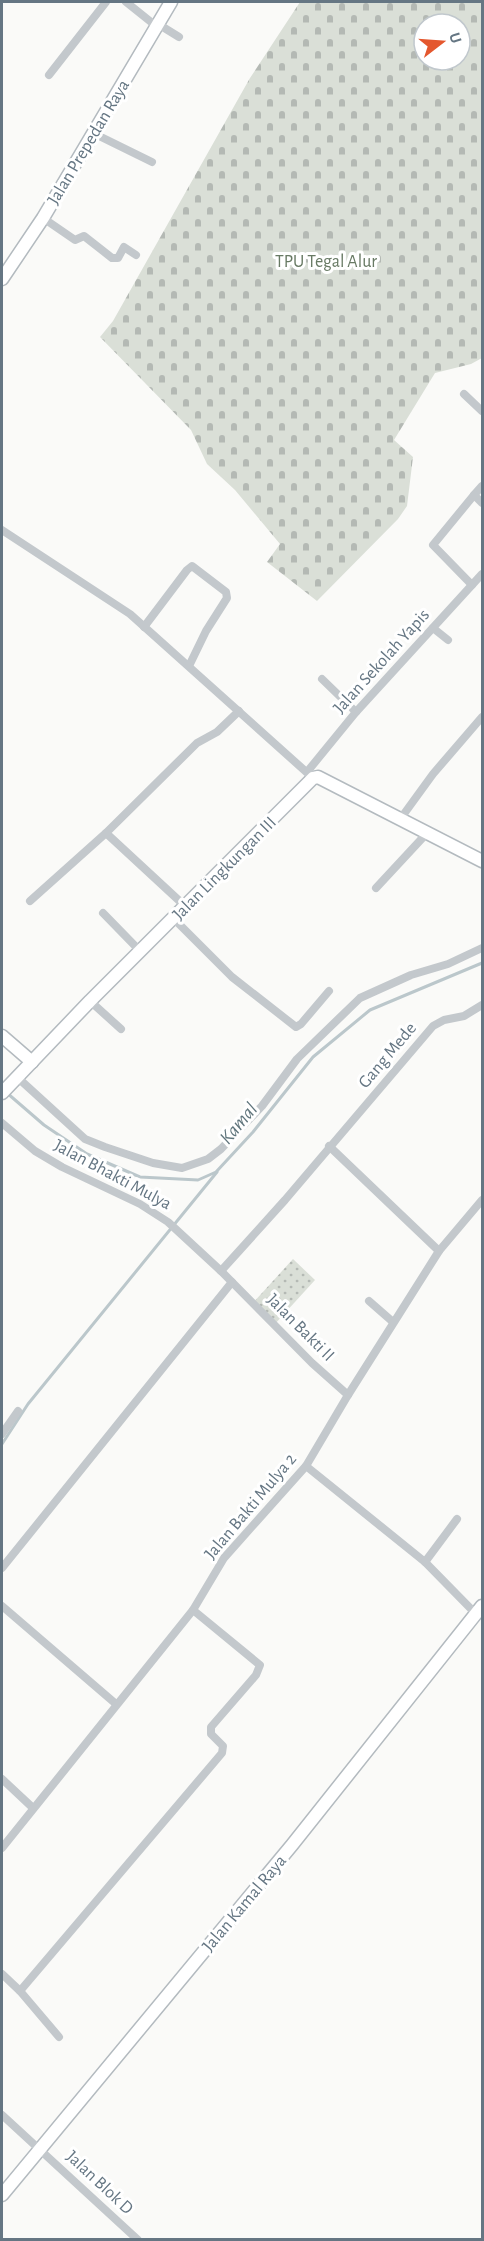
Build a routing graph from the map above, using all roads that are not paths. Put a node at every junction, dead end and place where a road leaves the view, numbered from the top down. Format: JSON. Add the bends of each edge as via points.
{"nodes":[{"id":1,"x":106,"y":2,"type":"edge"},
{"id":2,"x":126,"y":2,"type":"edge"},
{"id":3,"x":171,"y":2,"type":"edge"},
{"id":4,"x":157,"y":25,"type":"junction"},
{"id":5,"x":179,"y":37,"type":"dead end"},
{"id":6,"x":50,"y":75,"type":"dead end"},
{"id":7,"x":93,"y":134,"type":"junction"},
{"id":8,"x":152,"y":162,"type":"dead end"},
{"id":9,"x":43,"y":218,"type":"junction"},
{"id":10,"x":136,"y":255,"type":"dead end"},
{"id":11,"x":2,"y":279,"type":"edge"},
{"id":12,"x":464,"y":394,"type":"dead end"},
{"id":13,"x":483,"y":411,"type":"edge"},
{"id":14,"x":483,"y":486,"type":"edge"},
{"id":15,"x":474,"y":495,"type":"junction"},
{"id":16,"x":483,"y":503,"type":"edge"},
{"id":17,"x":2,"y":530,"type":"edge"},
{"id":18,"x":483,"y":574,"type":"edge"},
{"id":19,"x":472,"y":585,"type":"junction"},
{"id":20,"x":144,"y":627,"type":"junction"},
{"id":21,"x":433,"y":628,"type":"junction"},
{"id":22,"x":448,"y":640,"type":"dead end"},
{"id":23,"x":189,"y":666,"type":"junction"},
{"id":24,"x":322,"y":680,"type":"dead end"},
{"id":25,"x":239,"y":711,"type":"junction"},
{"id":26,"x":356,"y":712,"type":"junction"},
{"id":27,"x":483,"y":717,"type":"edge"},
{"id":28,"x":310,"y":775,"type":"junction"},
{"id":29,"x":401,"y":818,"type":"junction"},
{"id":30,"x":428,"y":832,"type":"junction"},
{"id":31,"x":106,"y":833,"type":"junction"},
{"id":32,"x":483,"y":861,"type":"edge"},
{"id":33,"x":376,"y":888,"type":"dead end"},
{"id":34,"x":30,"y":901,"type":"dead end"},
{"id":35,"x":186,"y":907,"type":"junction"},
{"id":36,"x":103,"y":913,"type":"dead end"},
{"id":37,"x":174,"y":919,"type":"junction"},
{"id":38,"x":483,"y":948,"type":"edge"},
{"id":39,"x":141,"y":952,"type":"junction"},
{"id":40,"x":328,"y":992,"type":"dead end"},
{"id":41,"x":90,"y":1001,"type":"junction"},
{"id":42,"x":483,"y":1005,"type":"edge"},
{"id":43,"x":121,"y":1029,"type":"dead end"},
{"id":44,"x":2,"y":1036,"type":"edge"},
{"id":45,"x":32,"y":1062,"type":"junction"},
{"id":46,"x":15,"y":1080,"type":"junction"},
{"id":47,"x":2,"y":1093,"type":"edge"},
{"id":48,"x":2,"y":1123,"type":"edge"},
{"id":49,"x":329,"y":1146,"type":"junction"},
{"id":50,"x":483,"y":1200,"type":"edge"},
{"id":51,"x":439,"y":1251,"type":"junction"},
{"id":52,"x":221,"y":1271,"type":"junction"},
{"id":53,"x":232,"y":1282,"type":"junction"},
{"id":54,"x":369,"y":1301,"type":"dead end"},
{"id":55,"x":393,"y":1322,"type":"junction"},
{"id":56,"x":348,"y":1395,"type":"junction"},
{"id":57,"x":18,"y":1411,"type":"dead end"},
{"id":58,"x":2,"y":1434,"type":"edge"},
{"id":59,"x":306,"y":1466,"type":"junction"},
{"id":60,"x":457,"y":1519,"type":"dead end"},
{"id":61,"x":425,"y":1562,"type":"junction"},
{"id":62,"x":2,"y":1568,"type":"edge"},
{"id":63,"x":2,"y":1606,"type":"edge"},
{"id":64,"x":193,"y":1610,"type":"junction"},
{"id":65,"x":479,"y":1610,"type":"edge"},
{"id":66,"x":116,"y":1704,"type":"junction"},
{"id":67,"x":2,"y":1779,"type":"edge"},
{"id":68,"x":33,"y":1808,"type":"junction"},
{"id":69,"x":2,"y":1848,"type":"edge"},
{"id":70,"x":2,"y":1974,"type":"edge"},
{"id":71,"x":20,"y":1991,"type":"junction"},
{"id":72,"x":59,"y":2037,"type":"dead end"},
{"id":73,"x":3,"y":2118,"type":"edge"},
{"id":74,"x":40,"y":2149,"type":"junction"},
{"id":75,"x":2,"y":2195,"type":"edge"},
{"id":76,"x":138,"y":2240,"type":"edge"}],
"edges":[{"from":1,"to":6,"type":"street"},
{"from":2,"to":4,"type":"street"},
{"from":3,"to":4,"type":"street","name":"Jalan Prepedan Raya"},
{"from":4,"to":5,"type":"street"},
{"from":4,"to":7,"type":"street","name":"Jalan Prepedan Raya"},
{"from":7,"to":8,"type":"street"},
{"from":7,"to":9,"type":"street","name":"Jalan Prepedan Raya"},
{"from":9,"to":10,"type":"street","via":[[75,240],[84,236],[112,258],[118,258],[124,248]]},
{"from":9,"to":11,"type":"street","name":"Jalan Prepedan Raya"},
{"from":12,"to":13,"type":"street"},
{"from":14,"to":15,"type":"street"},
{"from":15,"to":16,"type":"street"},
{"from":15,"to":19,"type":"street","via":[[433,545]]},
{"from":17,"to":20,"type":"street"},
{"from":18,"to":19,"type":"street","name":"Jalan Sekolah Yapis"},
{"from":19,"to":21,"type":"street","name":"Jalan Sekolah Yapis"},
{"from":20,"to":23,"type":"street"},
{"from":20,"to":23,"type":"street","via":[[192,566],[226,592],[227,598]]},
{"from":21,"to":22,"type":"street"},
{"from":21,"to":26,"type":"street","name":"Jalan Sekolah Yapis"},
{"from":23,"to":25,"type":"street"},
{"from":24,"to":26,"type":"street"},
{"from":25,"to":28,"type":"street"},
{"from":25,"to":31,"type":"street","via":[[218,732],[197,743]]},
{"from":26,"to":28,"type":"street","name":"Jalan Sekolah Yapis"},
{"from":27,"to":29,"type":"street"},
{"from":28,"to":29,"type":"street"},
{"from":28,"to":35,"type":"street","name":"Jalan Lingkungan III"},
{"from":29,"to":30,"type":"street"},
{"from":30,"to":32,"type":"street"},
{"from":30,"to":33,"type":"street"},
{"from":31,"to":34,"type":"street"},
{"from":31,"to":35,"type":"street"},
{"from":35,"to":37,"type":"street","name":"Jalan Lingkungan III"},
{"from":36,"to":39,"type":"street"},
{"from":37,"to":39,"type":"street","name":"Jalan Lingkungan III"},
{"from":37,"to":40,"type":"street","via":[[223,968],[295,1026]]},
{"from":38,"to":46,"type":"street","via":[[360,998],[297,1059],[262,1106],[228,1142],[215,1155],[193,1165],[182,1168],[153,1163],[85,1139]]},
{"from":39,"to":41,"type":"street","name":"Jalan Lingkungan III"},
{"from":41,"to":43,"type":"street"},
{"from":41,"to":45,"type":"street","name":"Jalan Lingkungan III"},
{"from":42,"to":49,"type":"street","name":"Gang Mede","via":[[433,1026]]},
{"from":44,"to":45,"type":"street"},
{"from":45,"to":46,"type":"street","name":"Jalan Lingkungan III"},
{"from":46,"to":47,"type":"street","name":"Jalan Lingkungan III"},
{"from":48,"to":52,"type":"street","name":"Jalan Bhakti Mulya","via":[[44,1157],[140,1203],[168,1222]]},
{"from":49,"to":51,"type":"street"},
{"from":49,"to":52,"type":"street","name":"Gang Mede"},
{"from":50,"to":51,"type":"street","name":"Jalan Bakti Mulya 2"},
{"from":51,"to":55,"type":"street","name":"Jalan Bakti Mulya 2"},
{"from":52,"to":53,"type":"street","name":"Jalan Bhakti Mulya"},
{"from":53,"to":56,"type":"street","name":"Jalan Bakti II"},
{"from":53,"to":62,"type":"street"},
{"from":54,"to":55,"type":"street"},
{"from":55,"to":56,"type":"street","name":"Jalan Bakti Mulya 2"},
{"from":56,"to":59,"type":"street","name":"Jalan Bakti Mulya 2"},
{"from":57,"to":58,"type":"street"},
{"from":59,"to":61,"type":"street"},
{"from":59,"to":64,"type":"street","name":"Jalan Bakti Mulya 2","via":[[224,1558]]},
{"from":60,"to":61,"type":"street"},
{"from":61,"to":65,"type":"street"},
{"from":63,"to":66,"type":"street"},
{"from":64,"to":66,"type":"street","name":"Jalan Bakti Mulya 2"},
{"from":64,"to":71,"type":"street","via":[[260,1665],[212,1727],[211,1734],[223,1746],[222,1753]]},
{"from":65,"to":74,"type":"street","name":"Jalan Kamal Raya","via":[[292,1845]]},
{"from":66,"to":68,"type":"street","name":"Jalan Bakti Mulya 2"},
{"from":67,"to":68,"type":"street"},
{"from":68,"to":69,"type":"street","name":"Jalan Bakti Mulya 2"},
{"from":70,"to":71,"type":"street"},
{"from":71,"to":72,"type":"street"},
{"from":73,"to":74,"type":"street","name":"Jalan Blok D"},
{"from":74,"to":75,"type":"street","name":"Jalan Kamal Raya"},
{"from":74,"to":76,"type":"street","name":"Jalan Blok D"}]}
